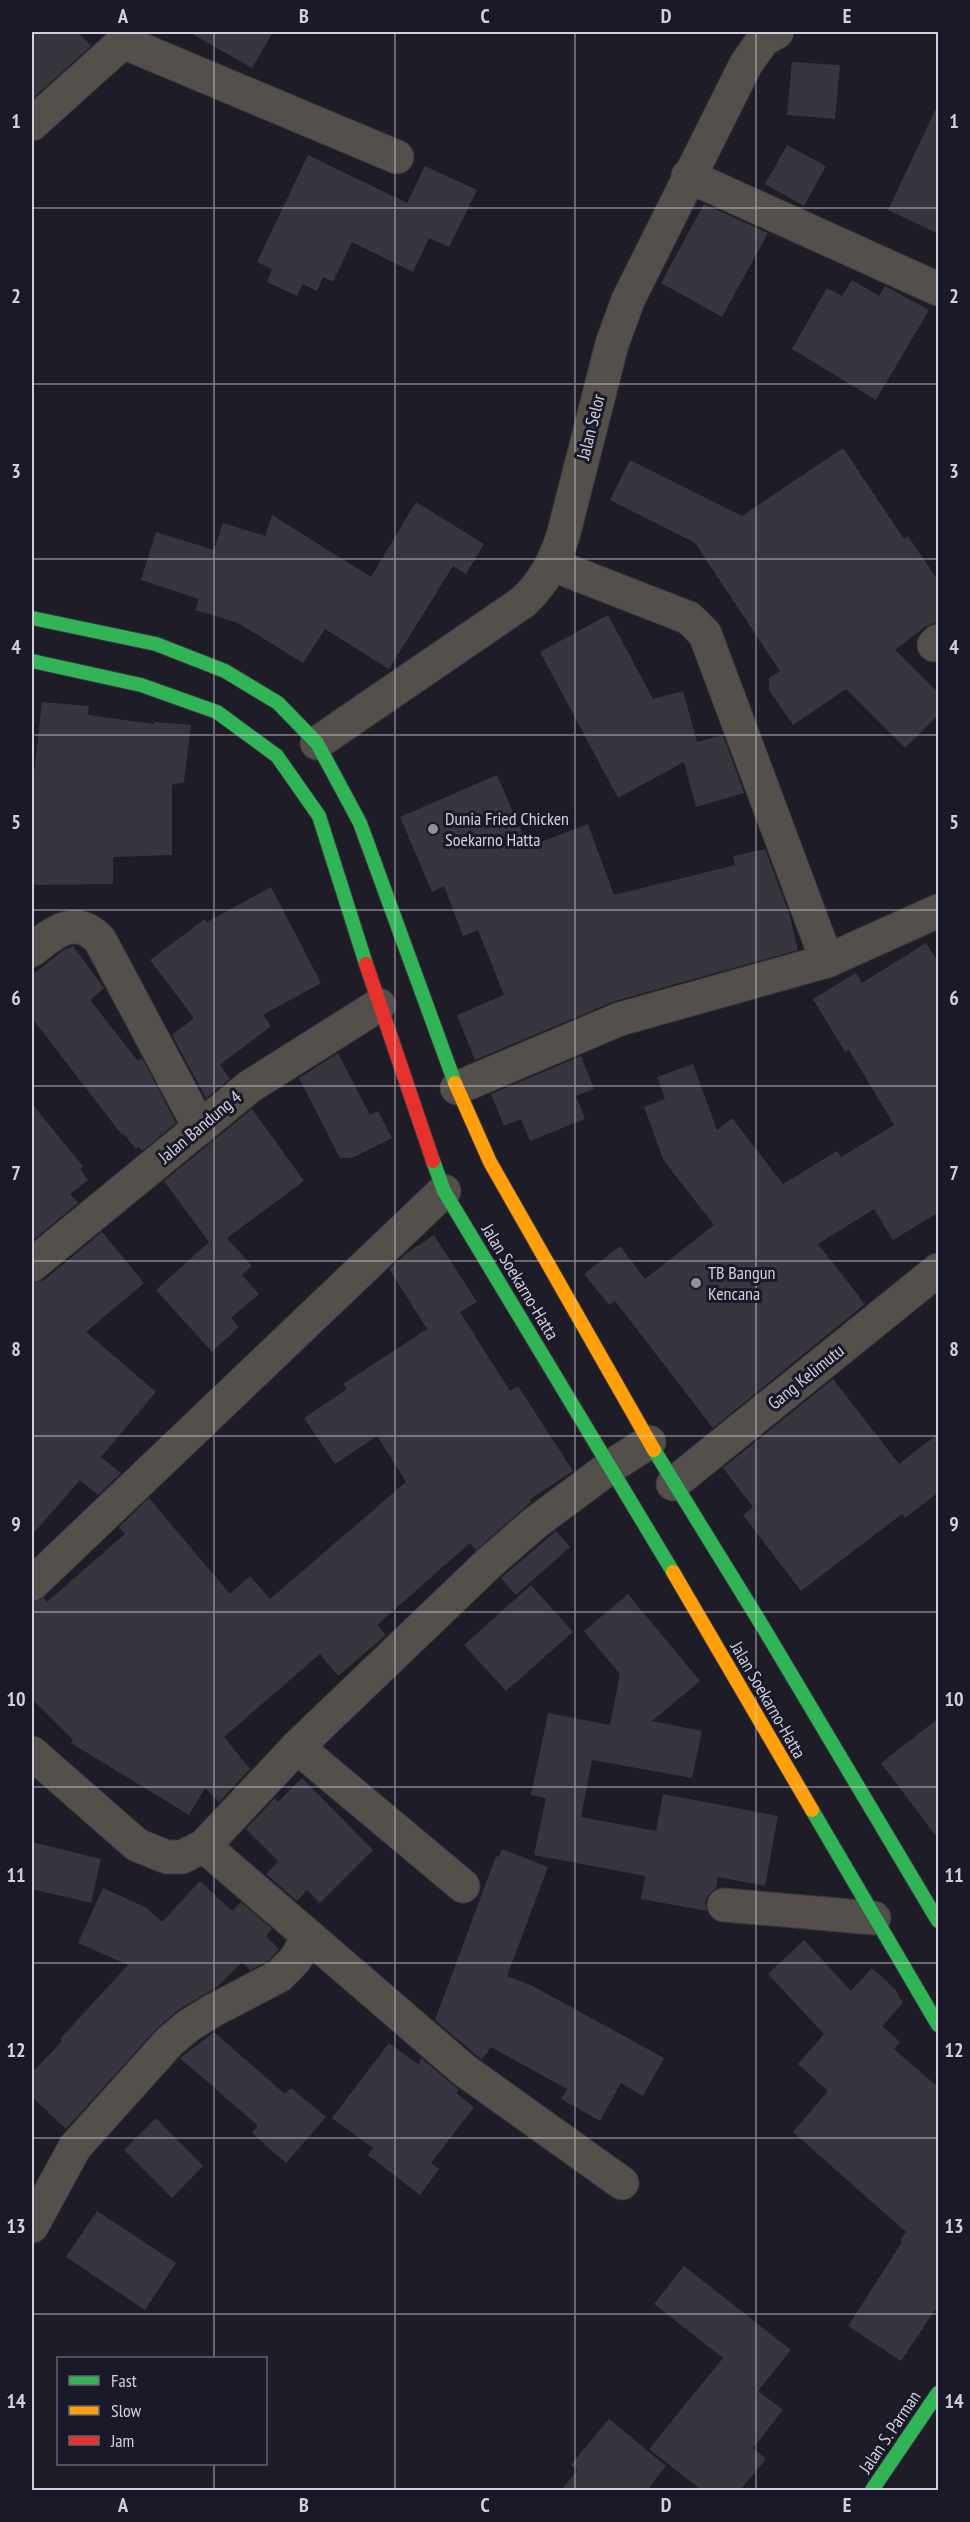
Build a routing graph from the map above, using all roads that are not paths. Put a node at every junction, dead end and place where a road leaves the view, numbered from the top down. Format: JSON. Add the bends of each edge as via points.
{"nodes":[{"id":1,"x":777,"y":32,"type":"edge"},
{"id":2,"x":129,"y":37,"type":"edge"},
{"id":3,"x":32,"y":124,"type":"edge"},
{"id":4,"x":397,"y":157,"type":"dead end"},
{"id":5,"x":688,"y":176,"type":"junction"},
{"id":6,"x":939,"y":289,"type":"edge"},
{"id":7,"x":553,"y":565,"type":"junction"},
{"id":8,"x":32,"y":618,"type":"edge"},
{"id":9,"x":32,"y":661,"type":"edge"},
{"id":10,"x":317,"y":743,"type":"junction"},
{"id":11,"x":939,"y":911,"type":"edge"},
{"id":12,"x":35,"y":943,"type":"edge"},
{"id":13,"x":827,"y":960,"type":"junction"},
{"id":14,"x":379,"y":1005,"type":"junction"},
{"id":15,"x":457,"y":1088,"type":"junction"},
{"id":16,"x":200,"y":1128,"type":"junction"},
{"id":17,"x":444,"y":1191,"type":"junction"},
{"id":18,"x":32,"y":1265,"type":"edge"},
{"id":19,"x":939,"y":1270,"type":"edge"},
{"id":20,"x":649,"y":1442,"type":"junction"},
{"id":21,"x":610,"y":1467,"type":"junction"},
{"id":22,"x":673,"y":1484,"type":"junction"},
{"id":23,"x":32,"y":1584,"type":"edge"},
{"id":24,"x":297,"y":1747,"type":"junction"},
{"id":25,"x":32,"y":1754,"type":"edge"},
{"id":26,"x":204,"y":1846,"type":"junction"},
{"id":27,"x":463,"y":1886,"type":"dead end"},
{"id":28,"x":724,"y":1905,"type":"dead end"},
{"id":29,"x":874,"y":1918,"type":"junction"},
{"id":30,"x":939,"y":1921,"type":"edge"},
{"id":31,"x":309,"y":1936,"type":"junction"},
{"id":32,"x":939,"y":2025,"type":"edge"},
{"id":33,"x":622,"y":2183,"type":"dead end"},
{"id":34,"x":32,"y":2226,"type":"edge"},
{"id":35,"x":939,"y":2393,"type":"edge"},
{"id":36,"x":872,"y":2490,"type":"edge"}],
"edges":[{"from":1,"to":5,"type":"street","name":"Jalan Selor","via":[[763,40],[746,64]]},
{"from":2,"to":3,"type":"street"},
{"from":2,"to":4,"type":"street"},
{"from":5,"to":6,"type":"street"},
{"from":5,"to":7,"type":"street","name":"Jalan Selor","via":[[628,300],[612,344]]},
{"from":7,"to":10,"type":"street","name":"Jalan Selor","via":[[523,602]]},
{"from":7,"to":13,"type":"street","via":[[689,618],[705,634]]},
{"from":8,"to":10,"type":"main road","name":"Jalan Soekarno-Hatta","via":[[156,644],[225,671],[278,703]]},
{"from":9,"to":14,"type":"main road","name":"Jalan Soekarno-Hatta","via":[[141,685],[217,712],[277,756],[319,816]]},
{"from":10,"to":15,"type":"main road","name":"Jalan Soekarno-Hatta","via":[[360,823]]},
{"from":11,"to":13,"type":"street"},
{"from":12,"to":16,"type":"street","via":[[61,929],[82,926],[92,931]]},
{"from":13,"to":15,"type":"street","via":[[620,1019]]},
{"from":14,"to":16,"type":"street","name":"Jalan Bandung 4","via":[[249,1087]]},
{"from":14,"to":17,"type":"main road","name":"Jalan Soekarno-Hatta"},
{"from":15,"to":20,"type":"main road","name":"Jalan Soekarno-Hatta","via":[[490,1162]]},
{"from":16,"to":18,"type":"street","name":"Jalan Bandung 4"},
{"from":17,"to":21,"type":"main road","name":"Jalan Soekarno-Hatta"},
{"from":17,"to":23,"type":"street"},
{"from":19,"to":22,"type":"street","name":"Gang Kelimutu"},
{"from":20,"to":21,"type":"street"},
{"from":20,"to":22,"type":"main road","name":"Jalan Soekarno-Hatta"},
{"from":21,"to":24,"type":"street","via":[[489,1562]]},
{"from":21,"to":29,"type":"main road","name":"Jalan Soekarno-Hatta"},
{"from":22,"to":30,"type":"main road","name":"Jalan Soekarno-Hatta"},
{"from":24,"to":26,"type":"street"},
{"from":24,"to":27,"type":"street"},
{"from":25,"to":26,"type":"street","via":[[137,1845],[167,1857],[182,1857]]},
{"from":26,"to":31,"type":"street"},
{"from":28,"to":29,"type":"street"},
{"from":29,"to":32,"type":"main road","name":"Jalan Soekarno-Hatta"},
{"from":31,"to":33,"type":"street","via":[[464,2070]]},
{"from":31,"to":34,"type":"street","via":[[295,1960],[279,1976],[204,2016],[169,2042],[75,2147]]},
{"from":35,"to":36,"type":"main road","name":"Jalan S. Parman"}]}
